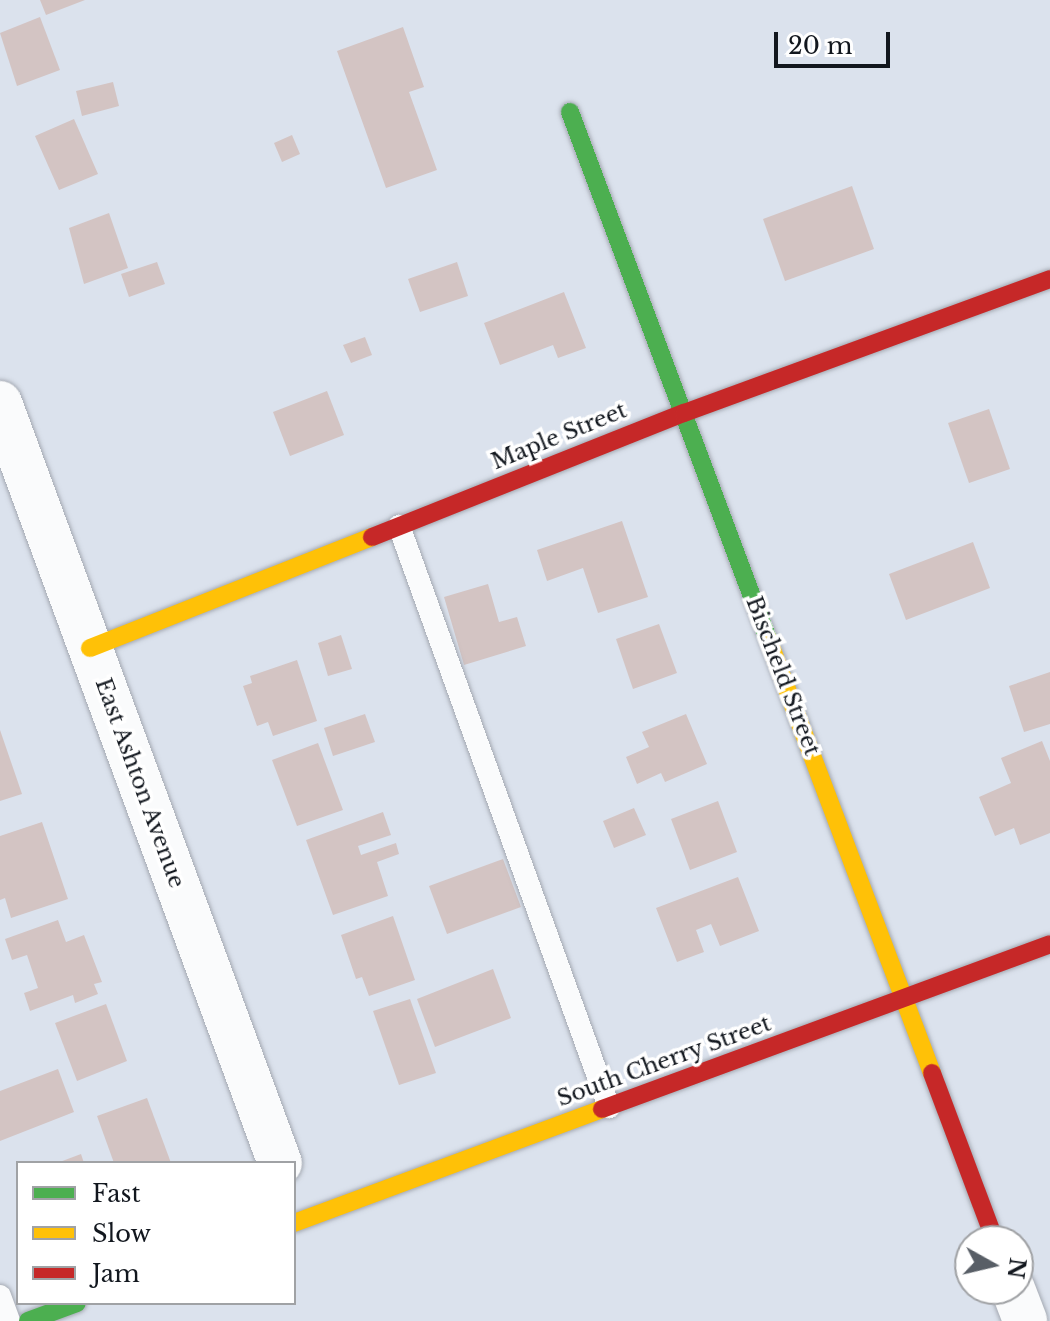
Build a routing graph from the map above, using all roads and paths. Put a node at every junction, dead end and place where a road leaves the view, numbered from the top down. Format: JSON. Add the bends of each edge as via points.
{"nodes":[{"id":1,"x":570,"y":112,"type":"dead end"},
{"id":2,"x":1050,"y":279,"type":"edge"},
{"id":3,"x":0,"y":403,"type":"edge"},
{"id":4,"x":684,"y":413,"type":"junction"},
{"id":5,"x":399,"y":526,"type":"junction"},
{"id":6,"x":90,"y":648,"type":"junction"},
{"id":7,"x":1050,"y":944,"type":"edge"},
{"id":8,"x":905,"y":998,"type":"junction"},
{"id":9,"x":609,"y":1107,"type":"junction"},
{"id":10,"x":279,"y":1161,"type":"edge"},
{"id":11,"x":296,"y":1215,"type":"edge"},
{"id":12,"x":989,"y":1225,"type":"edge"},
{"id":13,"x":0,"y":1296,"type":"edge"},
{"id":14,"x":72,"y":1305,"type":"edge"},
{"id":15,"x":9,"y":1321,"type":"edge"},
{"id":16,"x":28,"y":1321,"type":"edge"}],
"edges":[{"from":1,"to":4,"type":"street","name":"Bischeld Street"},
{"from":2,"to":4,"type":"street","name":"Maple Street"},
{"from":3,"to":6,"type":"street","name":"East Ashton Avenue"},
{"from":4,"to":5,"type":"street","name":"Maple Street"},
{"from":4,"to":8,"type":"street","name":"Bischeld Street"},
{"from":5,"to":6,"type":"street","name":"Maple Street"},
{"from":5,"to":9,"type":"lane"},
{"from":6,"to":10,"type":"street","name":"East Ashton Avenue"},
{"from":7,"to":8,"type":"street","name":"South Cherry Street"},
{"from":8,"to":9,"type":"street","name":"South Cherry Street"},
{"from":8,"to":12,"type":"street","name":"Bischeld Street"},
{"from":9,"to":11,"type":"street","name":"South Cherry Street"},
{"from":13,"to":15,"type":"lane"},
{"from":14,"to":16,"type":"street"}]}
